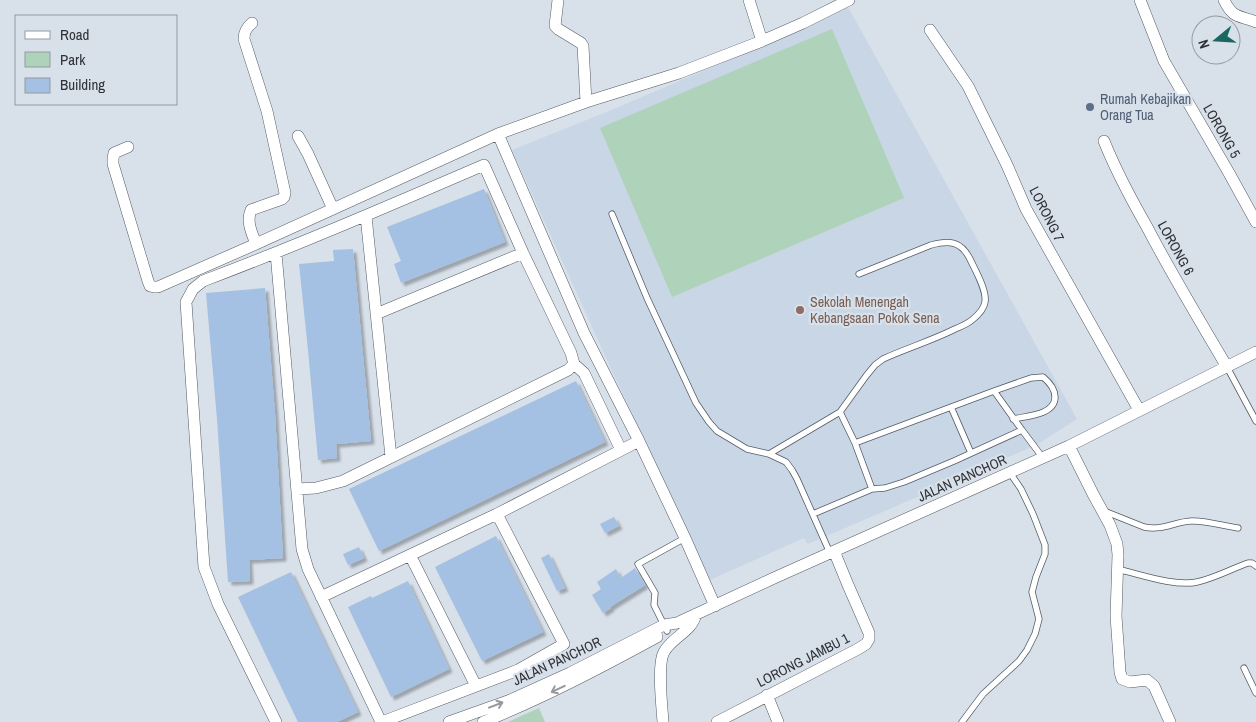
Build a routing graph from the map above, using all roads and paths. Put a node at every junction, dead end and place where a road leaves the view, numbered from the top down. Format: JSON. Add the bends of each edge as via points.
{"nodes":[{"id":1,"x":558,"y":0,"type":"edge"},
{"id":2,"x":749,"y":0,"type":"edge"},
{"id":3,"x":849,"y":0,"type":"edge"},
{"id":4,"x":1140,"y":0,"type":"edge"},
{"id":5,"x":1224,"y":0,"type":"edge"},
{"id":6,"x":1256,"y":22,"type":"edge"},
{"id":7,"x":252,"y":23,"type":"dead end"},
{"id":8,"x":930,"y":30,"type":"dead end"},
{"id":9,"x":762,"y":41,"type":"junction"},
{"id":10,"x":586,"y":102,"type":"junction"},
{"id":11,"x":498,"y":134,"type":"junction"},
{"id":12,"x":298,"y":136,"type":"dead end"},
{"id":13,"x":1104,"y":141,"type":"dead end"},
{"id":14,"x":128,"y":147,"type":"dead end"},
{"id":15,"x":333,"y":209,"type":"junction"},
{"id":16,"x":612,"y":214,"type":"dead end"},
{"id":17,"x":366,"y":216,"type":"junction"},
{"id":18,"x":1256,"y":222,"type":"edge"},
{"id":19,"x":256,"y":244,"type":"junction"},
{"id":20,"x":276,"y":253,"type":"junction"},
{"id":21,"x":523,"y":253,"type":"junction"},
{"id":22,"x":859,"y":274,"type":"dead end"},
{"id":23,"x":376,"y":314,"type":"junction"},
{"id":24,"x":1256,"y":352,"type":"edge"},
{"id":25,"x":574,"y":364,"type":"junction"},
{"id":26,"x":1227,"y":367,"type":"junction"},
{"id":27,"x":994,"y":391,"type":"junction"},
{"id":28,"x":951,"y":407,"type":"junction"},
{"id":29,"x":1139,"y":410,"type":"junction"},
{"id":30,"x":840,"y":412,"type":"junction"},
{"id":31,"x":1014,"y":419,"type":"junction"},
{"id":32,"x":1256,"y":421,"type":"edge"},
{"id":33,"x":1022,"y":430,"type":"junction"},
{"id":34,"x":639,"y":441,"type":"junction"},
{"id":35,"x":855,"y":443,"type":"junction"},
{"id":36,"x":1069,"y":446,"type":"junction"},
{"id":37,"x":620,"y":450,"type":"junction"},
{"id":38,"x":971,"y":453,"type":"junction"},
{"id":39,"x":769,"y":454,"type":"junction"},
{"id":40,"x":391,"y":457,"type":"junction"},
{"id":41,"x":1043,"y":458,"type":"junction"},
{"id":42,"x":1010,"y":473,"type":"junction"},
{"id":43,"x":297,"y":489,"type":"junction"},
{"id":44,"x":872,"y":489,"type":"junction"},
{"id":45,"x":1102,"y":510,"type":"junction"},
{"id":46,"x":497,"y":514,"type":"junction"},
{"id":47,"x":813,"y":514,"type":"junction"},
{"id":48,"x":1238,"y":528,"type":"dead end"},
{"id":49,"x":685,"y":538,"type":"junction"},
{"id":50,"x":832,"y":552,"type":"junction"},
{"id":51,"x":410,"y":555,"type":"junction"},
{"id":52,"x":1256,"y":566,"type":"edge"},
{"id":53,"x":1117,"y":569,"type":"junction"},
{"id":54,"x":321,"y":597,"type":"junction"},
{"id":55,"x":715,"y":606,"type":"junction"},
{"id":56,"x":696,"y":614,"type":"junction"},
{"id":57,"x":665,"y":628,"type":"junction"},
{"id":58,"x":1244,"y":668,"type":"dead end"},
{"id":59,"x":476,"y":686,"type":"junction"},
{"id":60,"x":1256,"y":693,"type":"edge"},
{"id":61,"x":768,"y":695,"type":"junction"},
{"id":62,"x":276,"y":722,"type":"edge"},
{"id":63,"x":382,"y":722,"type":"edge"},
{"id":64,"x":450,"y":722,"type":"edge"},
{"id":65,"x":483,"y":722,"type":"edge"},
{"id":66,"x":662,"y":722,"type":"edge"},
{"id":67,"x":717,"y":722,"type":"edge"},
{"id":68,"x":778,"y":722,"type":"edge"},
{"id":69,"x":962,"y":722,"type":"edge"},
{"id":70,"x":1170,"y":722,"type":"edge"}],
"edges":[{"from":1,"to":10,"type":"street","via":[[555,26],[583,46]]},
{"from":2,"to":9,"type":"street"},
{"from":3,"to":9,"type":"street"},
{"from":4,"to":18,"type":"street","name":"LORONG 5","via":[[1164,62]]},
{"from":5,"to":6,"type":"street","via":[[1237,16]]},
{"from":7,"to":19,"type":"street","via":[[246,28],[244,39],[267,111],[285,193],[282,199],[251,210],[249,225]]},
{"from":8,"to":29,"type":"street","name":"LORONG 7","via":[[968,86],[1026,209]]},
{"from":9,"to":10,"type":"street","via":[[679,73]]},
{"from":10,"to":11,"type":"street"},
{"from":11,"to":15,"type":"street"},
{"from":11,"to":34,"type":"street","via":[[584,333]]},
{"from":12,"to":15,"type":"street"},
{"from":13,"to":26,"type":"street","name":"LORONG 6","via":[[1139,213]]},
{"from":14,"to":19,"type":"street","via":[[114,153],[113,164],[150,286],[158,287]]},
{"from":15,"to":19,"type":"street"},
{"from":16,"to":39,"type":"lane","via":[[647,298],[709,422],[746,449]]},
{"from":17,"to":20,"type":"street"},
{"from":17,"to":21,"type":"street","via":[[484,165]]},
{"from":17,"to":23,"type":"street"},
{"from":20,"to":43,"type":"street"},
{"from":20,"to":62,"type":"street","via":[[203,281],[193,289],[186,302],[204,567],[218,604]]},
{"from":21,"to":23,"type":"street"},
{"from":21,"to":25,"type":"street"},
{"from":22,"to":30,"type":"lane","via":[[931,244],[953,243],[966,251],[985,293],[985,302],[971,321],[875,365]]},
{"from":23,"to":40,"type":"street"},
{"from":24,"to":26,"type":"street","name":"JALAN PANCHOR"},
{"from":25,"to":37,"type":"street","via":[[584,374]]},
{"from":25,"to":40,"type":"street","via":[[568,370]]},
{"from":26,"to":29,"type":"street","name":"JALAN PANCHOR"},
{"from":26,"to":32,"type":"lane"},
{"from":27,"to":28,"type":"lane"},
{"from":27,"to":31,"type":"lane"},
{"from":27,"to":31,"type":"lane","via":[[1031,378],[1043,377],[1048,381],[1055,393],[1051,408]]},
{"from":28,"to":35,"type":"lane"},
{"from":28,"to":38,"type":"lane"},
{"from":29,"to":36,"type":"street","name":"JALAN PANCHOR"},
{"from":30,"to":35,"type":"lane"},
{"from":30,"to":39,"type":"lane"},
{"from":31,"to":33,"type":"lane"},
{"from":33,"to":38,"type":"lane"},
{"from":33,"to":41,"type":"lane"},
{"from":34,"to":37,"type":"street"},
{"from":34,"to":49,"type":"street"},
{"from":35,"to":44,"type":"lane"},
{"from":36,"to":41,"type":"street","name":"JALAN PANCHOR"},
{"from":36,"to":45,"type":"street"},
{"from":37,"to":46,"type":"street"},
{"from":38,"to":44,"type":"lane","via":[[904,482]]},
{"from":39,"to":47,"type":"lane","via":[[786,462],[792,470]]},
{"from":40,"to":43,"type":"street","via":[[343,481]]},
{"from":41,"to":42,"type":"street","name":"JALAN PANCHOR"},
{"from":42,"to":50,"type":"street","name":"JALAN PANCHOR"},
{"from":42,"to":69,"type":"lane","via":[[1021,489],[1045,545],[1032,592],[1039,619],[1035,634],[1019,661],[984,694]]},
{"from":43,"to":54,"type":"street","via":[[302,549]]},
{"from":44,"to":47,"type":"lane"},
{"from":45,"to":48,"type":"lane","via":[[1150,529],[1193,521]]},
{"from":45,"to":53,"type":"street","via":[[1116,544]]},
{"from":46,"to":51,"type":"street"},
{"from":46,"to":59,"type":"street","via":[[564,644],[518,670]]},
{"from":47,"to":50,"type":"lane"},
{"from":49,"to":55,"type":"street"},
{"from":49,"to":57,"type":"lane","via":[[638,564],[655,593],[654,605]]},
{"from":50,"to":55,"type":"street","name":"JALAN PANCHOR"},
{"from":50,"to":61,"type":"street","name":"LORONG JAMBU 1","via":[[869,639],[858,649]]},
{"from":51,"to":54,"type":"street"},
{"from":51,"to":59,"type":"street"},
{"from":52,"to":53,"type":"lane","via":[[1248,563],[1195,583],[1172,582]]},
{"from":53,"to":70,"type":"street","via":[[1116,616],[1122,678],[1130,682],[1147,680],[1154,686]]},
{"from":54,"to":63,"type":"street"},
{"from":55,"to":56,"type":"street","name":"JALAN PANCHOR"},
{"from":56,"to":57,"type":"street","name":"JALAN PANCHOR"},
{"from":56,"to":66,"type":"street","via":[[693,623],[668,647],[661,659]]},
{"from":64,"to":57,"type":"street","name":"JALAN PANCHOR","one_way":true,"via":[[508,701]]},
{"from":57,"to":65,"type":"street","name":"JALAN PANCHOR","one_way":true,"via":[[570,683]]},
{"from":58,"to":60,"type":"lane"},
{"from":59,"to":63,"type":"street"},
{"from":61,"to":67,"type":"street","name":"LORONG JAMBU 1"},
{"from":61,"to":68,"type":"street"}]}
